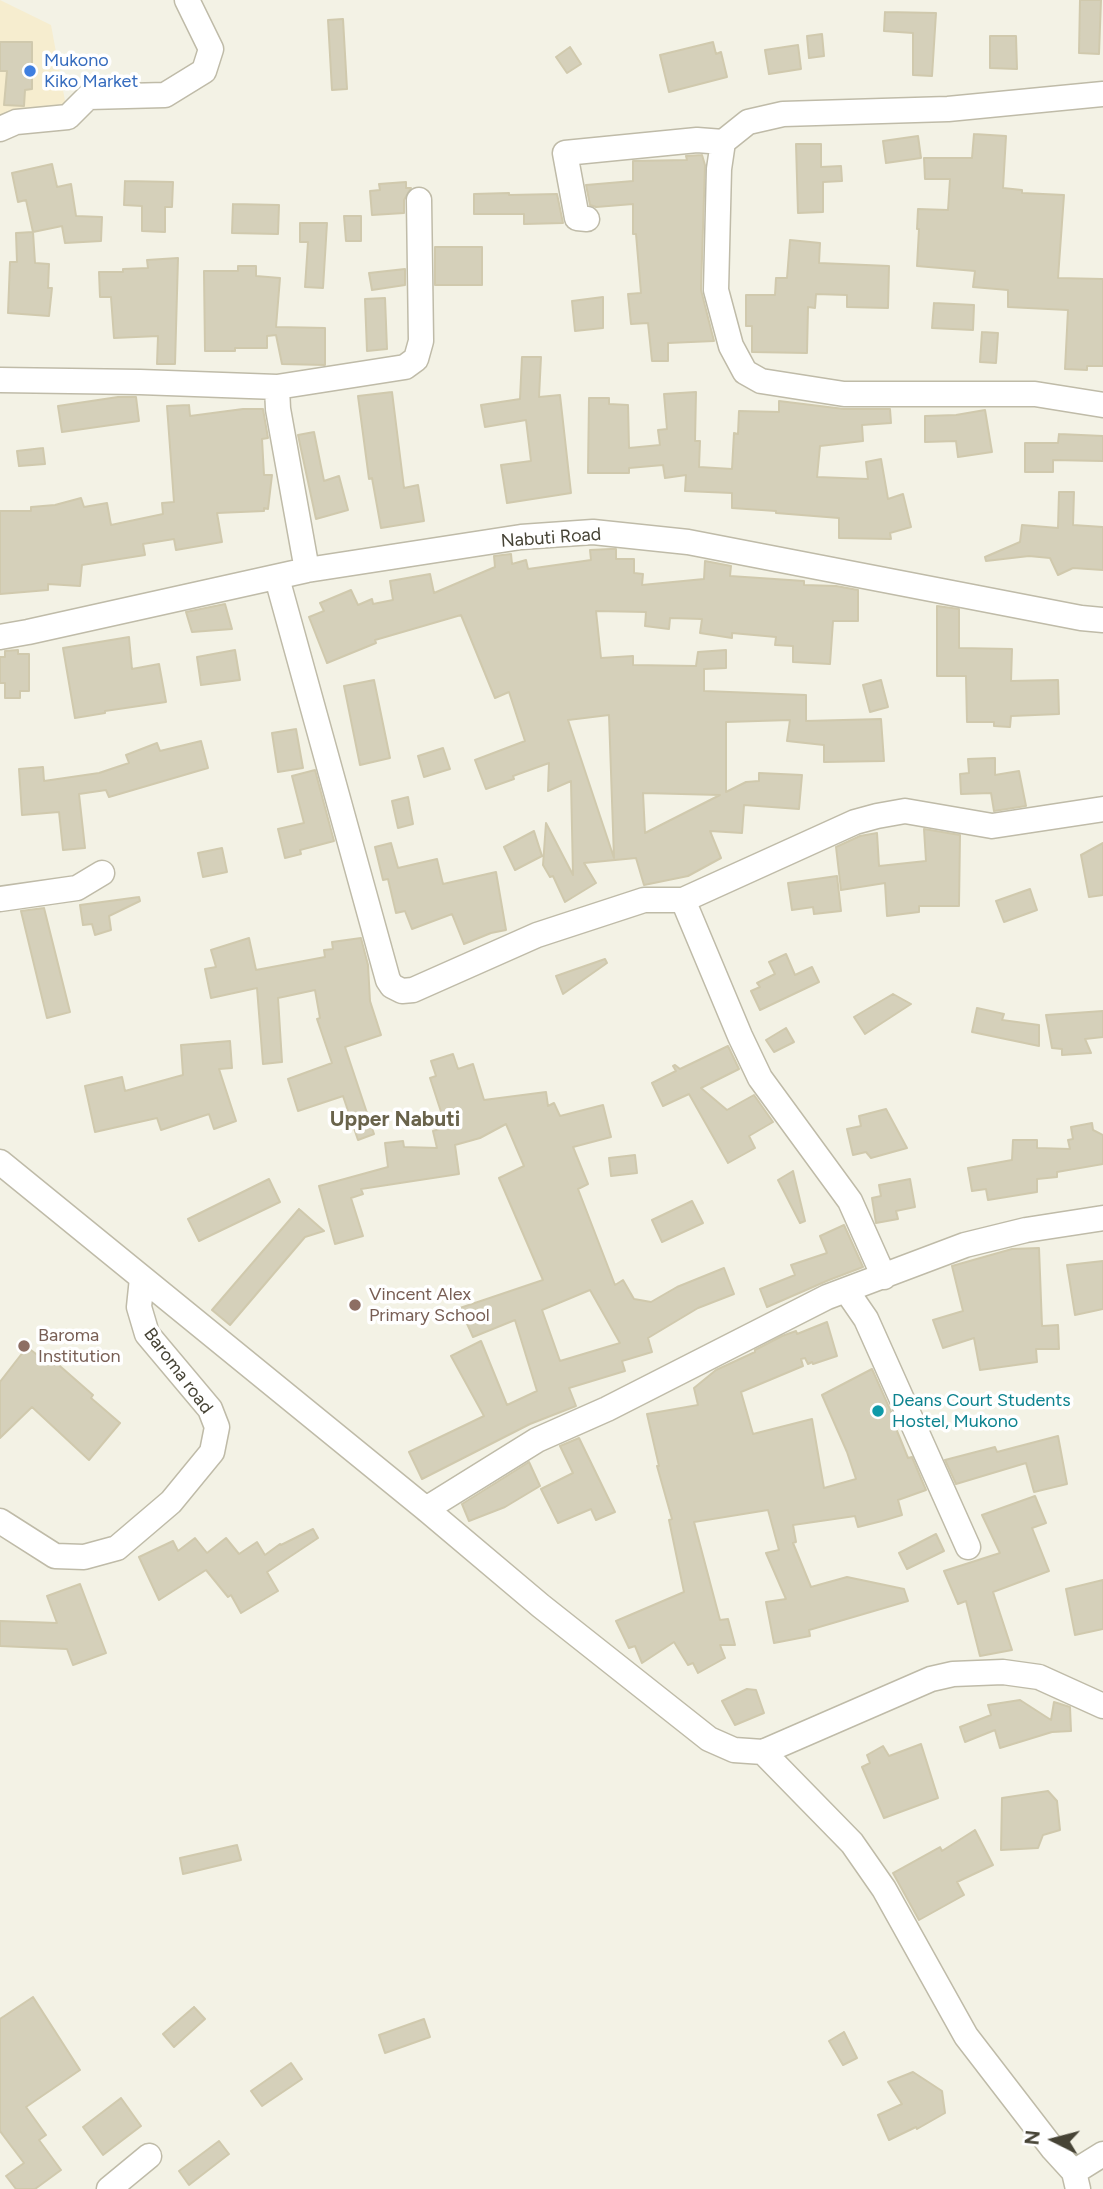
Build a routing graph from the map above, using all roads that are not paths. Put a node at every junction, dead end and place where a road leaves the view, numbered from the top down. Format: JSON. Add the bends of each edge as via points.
{"nodes":[{"id":1,"x":187,"y":0,"type":"edge"},
{"id":2,"x":1103,"y":94,"type":"edge"},
{"id":3,"x":0,"y":129,"type":"edge"},
{"id":4,"x":723,"y":142,"type":"junction"},
{"id":5,"x":419,"y":200,"type":"dead end"},
{"id":6,"x":587,"y":219,"type":"dead end"},
{"id":7,"x":0,"y":380,"type":"edge"},
{"id":8,"x":277,"y":387,"type":"junction"},
{"id":9,"x":1103,"y":405,"type":"edge"},
{"id":10,"x":307,"y":570,"type":"junction"},
{"id":11,"x":277,"y":578,"type":"junction"},
{"id":12,"x":1103,"y":620,"type":"edge"},
{"id":13,"x":0,"y":636,"type":"edge"},
{"id":14,"x":1103,"y":809,"type":"edge"},
{"id":15,"x":102,"y":873,"type":"dead end"},
{"id":16,"x":0,"y":899,"type":"edge"},
{"id":17,"x":683,"y":900,"type":"junction"},
{"id":18,"x":0,"y":1162,"type":"edge"},
{"id":19,"x":1103,"y":1218,"type":"edge"},
{"id":20,"x":884,"y":1277,"type":"junction"},
{"id":21,"x":142,"y":1278,"type":"junction"},
{"id":22,"x":846,"y":1290,"type":"junction"},
{"id":23,"x":426,"y":1509,"type":"junction"},
{"id":24,"x":0,"y":1521,"type":"edge"},
{"id":25,"x":968,"y":1547,"type":"dead end"},
{"id":26,"x":1103,"y":1706,"type":"edge"},
{"id":27,"x":763,"y":1752,"type":"junction"},
{"id":28,"x":1103,"y":2154,"type":"edge"},
{"id":29,"x":149,"y":2156,"type":"dead end"},
{"id":30,"x":1076,"y":2181,"type":"edge"},
{"id":31,"x":109,"y":2189,"type":"edge"}],
"edges":[{"from":1,"to":3,"type":"street","via":[[211,49],[204,71],[165,95],[88,97],[68,117],[16,122]]},
{"from":2,"to":4,"type":"street","via":[[948,109],[783,114],[748,122]]},
{"from":4,"to":6,"type":"street","via":[[697,140],[565,153],[577,218]]},
{"from":4,"to":9,"type":"street","via":[[716,290],[731,346],[745,372],[761,381],[844,394],[1035,394]]},
{"from":5,"to":8,"type":"street","via":[[421,341],[416,359],[405,367]]},
{"from":7,"to":8,"type":"street"},
{"from":8,"to":10,"type":"street"},
{"from":10,"to":11,"type":"street","name":"Nabuti Road"},
{"from":10,"to":12,"type":"street","name":"Nabuti Road","via":[[521,537],[593,532],[688,542]]},
{"from":11,"to":13,"type":"street","name":"Nabuti Road"},
{"from":11,"to":17,"type":"street","via":[[391,986],[413,990],[537,934],[643,900]]},
{"from":14,"to":17,"type":"street","via":[[992,826],[905,811],[877,816]]},
{"from":15,"to":16,"type":"street","via":[[77,888]]},
{"from":17,"to":20,"type":"street","via":[[760,1078],[850,1201]]},
{"from":18,"to":21,"type":"street"},
{"from":19,"to":20,"type":"street","via":[[965,1245]]},
{"from":20,"to":22,"type":"street"},
{"from":21,"to":23,"type":"street"},
{"from":21,"to":24,"type":"street","name":"Baroma road","via":[[139,1307],[147,1334],[211,1409],[216,1427],[212,1452],[171,1502],[117,1548],[84,1557],[55,1556]]},
{"from":22,"to":23,"type":"street","via":[[537,1440]]},
{"from":22,"to":25,"type":"street","via":[[866,1319]]},
{"from":23,"to":27,"type":"street","via":[[709,1739],[734,1750]]},
{"from":26,"to":27,"type":"street","via":[[1039,1677],[1003,1672],[953,1674],[931,1679]]},
{"from":27,"to":30,"type":"street","via":[[852,1843],[884,1889],[966,2036]]},
{"from":28,"to":30,"type":"street"},
{"from":29,"to":31,"type":"street"}]}
